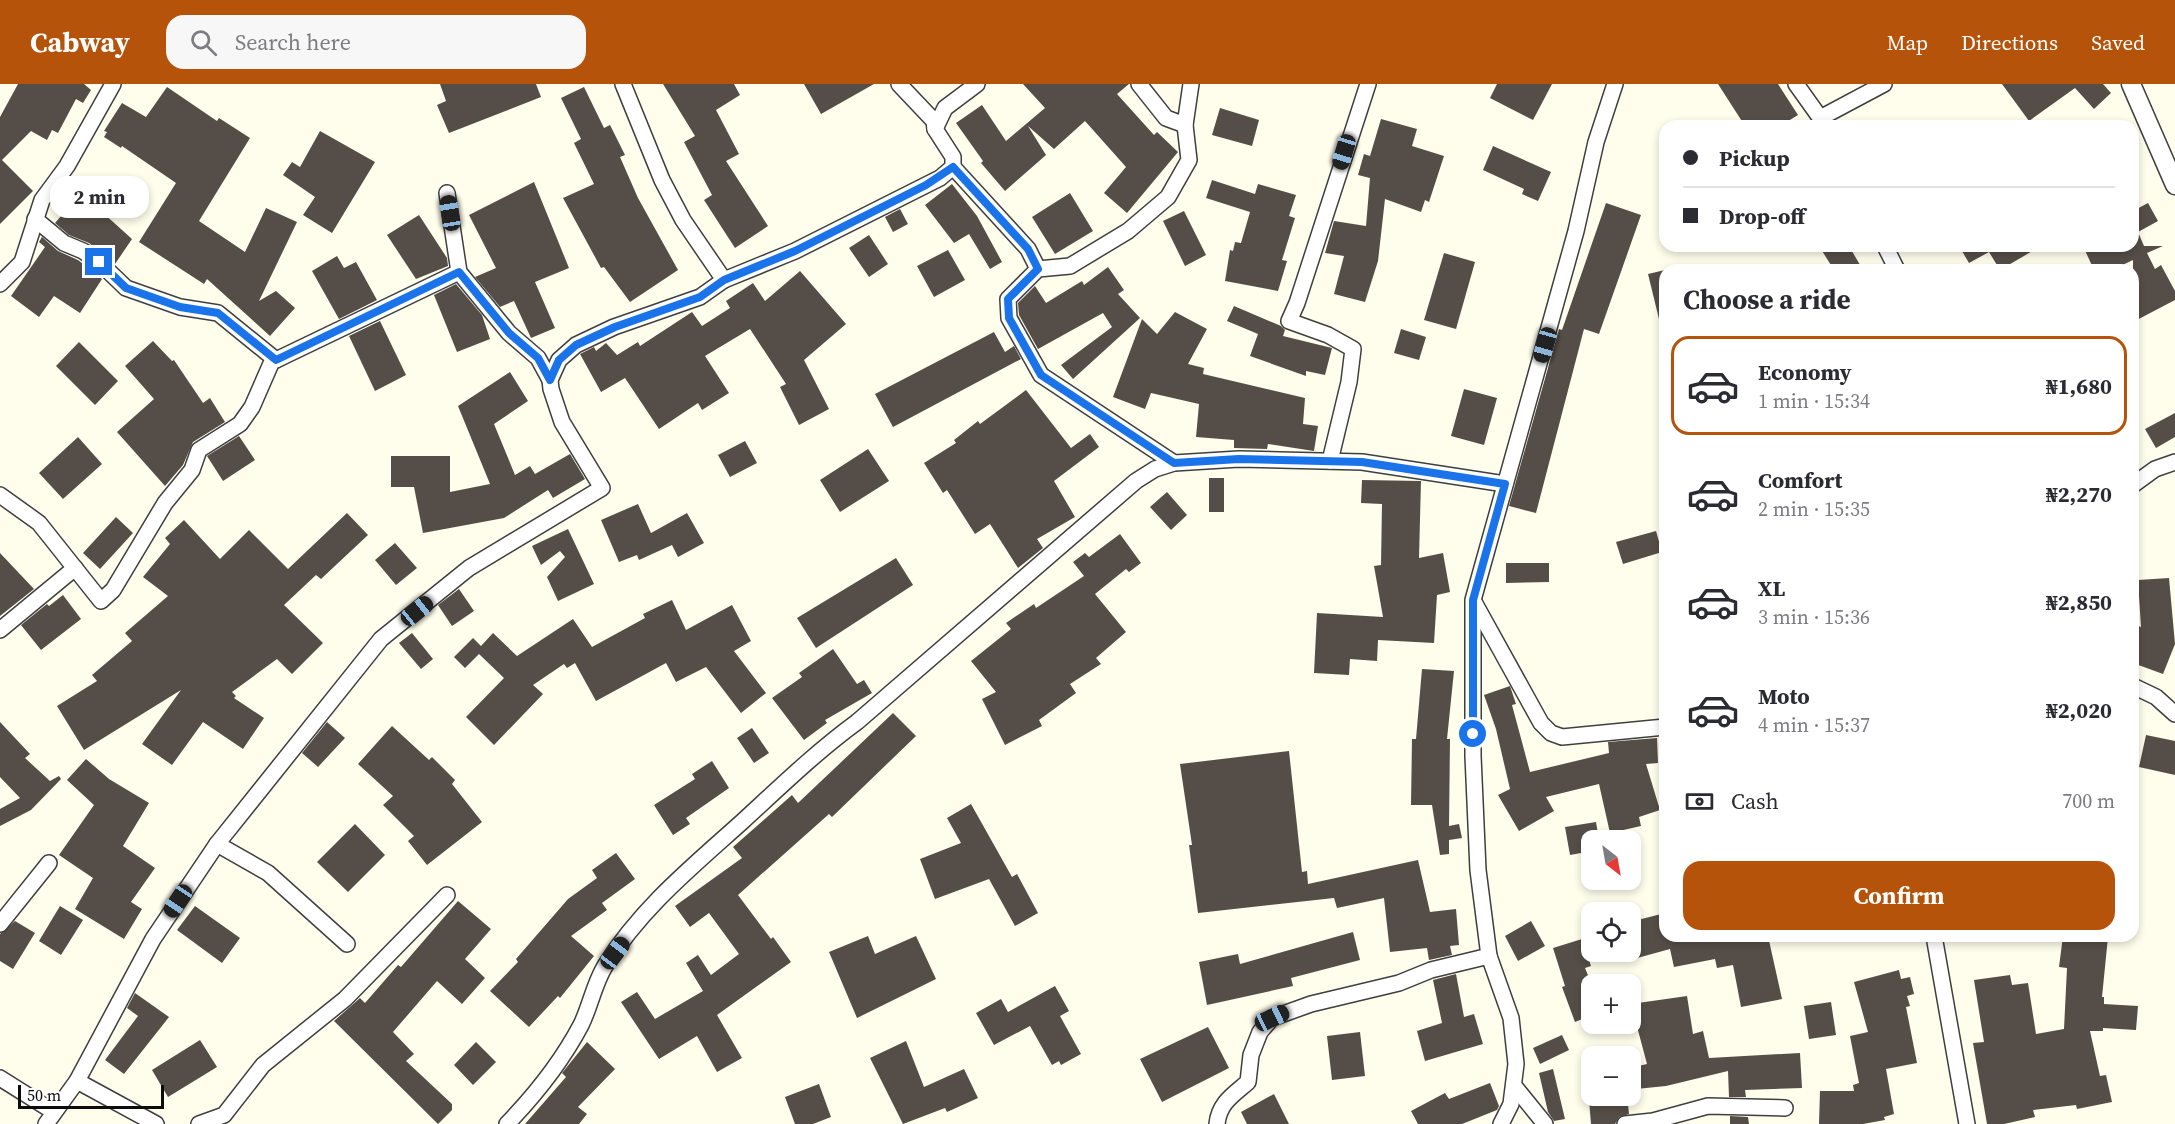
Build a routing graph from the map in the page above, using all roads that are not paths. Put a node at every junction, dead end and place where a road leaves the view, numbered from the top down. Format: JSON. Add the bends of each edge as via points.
{"nodes":[{"id":1,"x":113,"y":84,"type":"edge"},
{"id":2,"x":623,"y":84,"type":"edge"},
{"id":3,"x":899,"y":84,"type":"edge"},
{"id":4,"x":977,"y":84,"type":"edge"},
{"id":5,"x":1139,"y":84,"type":"edge"},
{"id":6,"x":1191,"y":84,"type":"edge"},
{"id":7,"x":1368,"y":84,"type":"edge"},
{"id":8,"x":1615,"y":84,"type":"edge"},
{"id":9,"x":1796,"y":84,"type":"edge"},
{"id":10,"x":1884,"y":84,"type":"edge"},
{"id":11,"x":2131,"y":84,"type":"edge"},
{"id":12,"x":1823,"y":120,"type":"edge"},
{"id":13,"x":1826,"y":120,"type":"edge"},
{"id":14,"x":1185,"y":125,"type":"junction"},
{"id":15,"x":935,"y":129,"type":"junction"},
{"id":16,"x":953,"y":167,"type":"junction"},
{"id":17,"x":2175,"y":185,"type":"edge"},
{"id":18,"x":447,"y":193,"type":"dead end"},
{"id":19,"x":35,"y":219,"type":"junction"},
{"id":20,"x":1038,"y":269,"type":"junction"},
{"id":21,"x":459,"y":272,"type":"junction"},
{"id":22,"x":724,"y":280,"type":"junction"},
{"id":23,"x":0,"y":284,"type":"edge"},
{"id":24,"x":276,"y":360,"type":"junction"},
{"id":25,"x":550,"y":380,"type":"junction"},
{"id":26,"x":1329,"y":461,"type":"junction"},
{"id":27,"x":2175,"y":462,"type":"edge"},
{"id":28,"x":1174,"y":463,"type":"junction"},
{"id":29,"x":2139,"y":480,"type":"edge"},
{"id":30,"x":1505,"y":484,"type":"junction"},
{"id":31,"x":0,"y":495,"type":"edge"},
{"id":32,"x":75,"y":567,"type":"junction"},
{"id":33,"x":1473,"y":600,"type":"junction"},
{"id":34,"x":0,"y":630,"type":"edge"},
{"id":35,"x":2139,"y":689,"type":"edge"},
{"id":36,"x":2175,"y":714,"type":"edge"},
{"id":37,"x":1659,"y":728,"type":"edge"},
{"id":38,"x":216,"y":844,"type":"junction"},
{"id":39,"x":49,"y":863,"type":"dead end"},
{"id":40,"x":447,"y":894,"type":"dead end"},
{"id":41,"x":0,"y":924,"type":"edge"},
{"id":42,"x":1935,"y":942,"type":"edge"},
{"id":43,"x":347,"y":944,"type":"dead end"},
{"id":44,"x":1489,"y":956,"type":"junction"},
{"id":45,"x":0,"y":1078,"type":"edge"},
{"id":46,"x":78,"y":1081,"type":"junction"},
{"id":47,"x":1515,"y":1087,"type":"junction"},
{"id":48,"x":1785,"y":1108,"type":"dead end"},
{"id":49,"x":50,"y":1118,"type":"edge"},
{"id":50,"x":156,"y":1124,"type":"edge"},
{"id":51,"x":199,"y":1124,"type":"edge"},
{"id":52,"x":507,"y":1124,"type":"edge"},
{"id":53,"x":1217,"y":1124,"type":"edge"},
{"id":54,"x":1501,"y":1124,"type":"edge"},
{"id":55,"x":1545,"y":1124,"type":"edge"},
{"id":56,"x":1625,"y":1124,"type":"edge"},
{"id":57,"x":1967,"y":1124,"type":"edge"}],
"edges":[{"from":1,"to":19,"type":"street"},
{"from":2,"to":22,"type":"street","via":[[662,180],[683,220]]},
{"from":3,"to":15,"type":"street","via":[[934,121]]},
{"from":4,"to":15,"type":"street","via":[[945,108]]},
{"from":5,"to":14,"type":"street","via":[[1166,118]]},
{"from":6,"to":14,"type":"street"},
{"from":7,"to":26,"type":"street","via":[[1289,321],[1353,349],[1349,382]]},
{"from":8,"to":30,"type":"street"},
{"from":9,"to":12,"type":"street"},
{"from":10,"to":13,"type":"street"},
{"from":11,"to":17,"type":"street"},
{"from":14,"to":20,"type":"street","via":[[1189,160],[1168,197],[1128,231],[1070,266]]},
{"from":15,"to":16,"type":"street","via":[[953,157]]},
{"from":16,"to":20,"type":"street","via":[[1028,249]]},
{"from":16,"to":22,"type":"street","via":[[923,187],[795,251]]},
{"from":18,"to":21,"type":"street"},
{"from":19,"to":23,"type":"street","via":[[22,262]]},
{"from":19,"to":24,"type":"street","via":[[64,243],[99,262],[126,288],[180,307],[218,313]]},
{"from":20,"to":28,"type":"street","via":[[1008,299],[1009,318],[1041,375]]},
{"from":21,"to":24,"type":"street"},
{"from":21,"to":25,"type":"street","via":[[509,333],[538,358]]},
{"from":22,"to":25,"type":"street","via":[[700,297],[576,345],[559,360]]},
{"from":24,"to":32,"type":"street","via":[[273,359],[252,407],[240,424],[199,450],[192,470],[165,503],[113,590],[101,601]]},
{"from":25,"to":38,"type":"street","via":[[562,422],[602,489],[470,568],[381,639]]},
{"from":26,"to":28,"type":"street","via":[[1239,459]]},
{"from":26,"to":30,"type":"street","via":[[1362,462]]},
{"from":27,"to":29,"type":"street"},
{"from":28,"to":52,"type":"street","via":[[1136,481],[857,722],[820,749],[678,876],[604,967],[582,1024],[568,1048]]},
{"from":30,"to":33,"type":"street"},
{"from":31,"to":32,"type":"street","via":[[39,523]]},
{"from":32,"to":34,"type":"street"},
{"from":33,"to":37,"type":"street","via":[[1551,733],[1562,737]]},
{"from":33,"to":44,"type":"street","via":[[1478,870]]},
{"from":35,"to":36,"type":"street","via":[[2156,697]]},
{"from":38,"to":43,"type":"street","via":[[268,873]]},
{"from":38,"to":46,"type":"street","via":[[153,939]]},
{"from":39,"to":41,"type":"street"},
{"from":40,"to":51,"type":"street","via":[[345,999],[263,1065],[224,1115]]},
{"from":42,"to":57,"type":"street"},
{"from":44,"to":47,"type":"street","via":[[1511,1018]]},
{"from":44,"to":53,"type":"street","via":[[1272,1018],[1260,1032],[1251,1055],[1248,1082],[1225,1100]]},
{"from":45,"to":49,"type":"street"},
{"from":46,"to":49,"type":"street"},
{"from":46,"to":50,"type":"street"},
{"from":47,"to":54,"type":"street","via":[[1512,1104]]},
{"from":47,"to":55,"type":"street"},
{"from":48,"to":56,"type":"street","via":[[1708,1106],[1653,1121]]}]}
